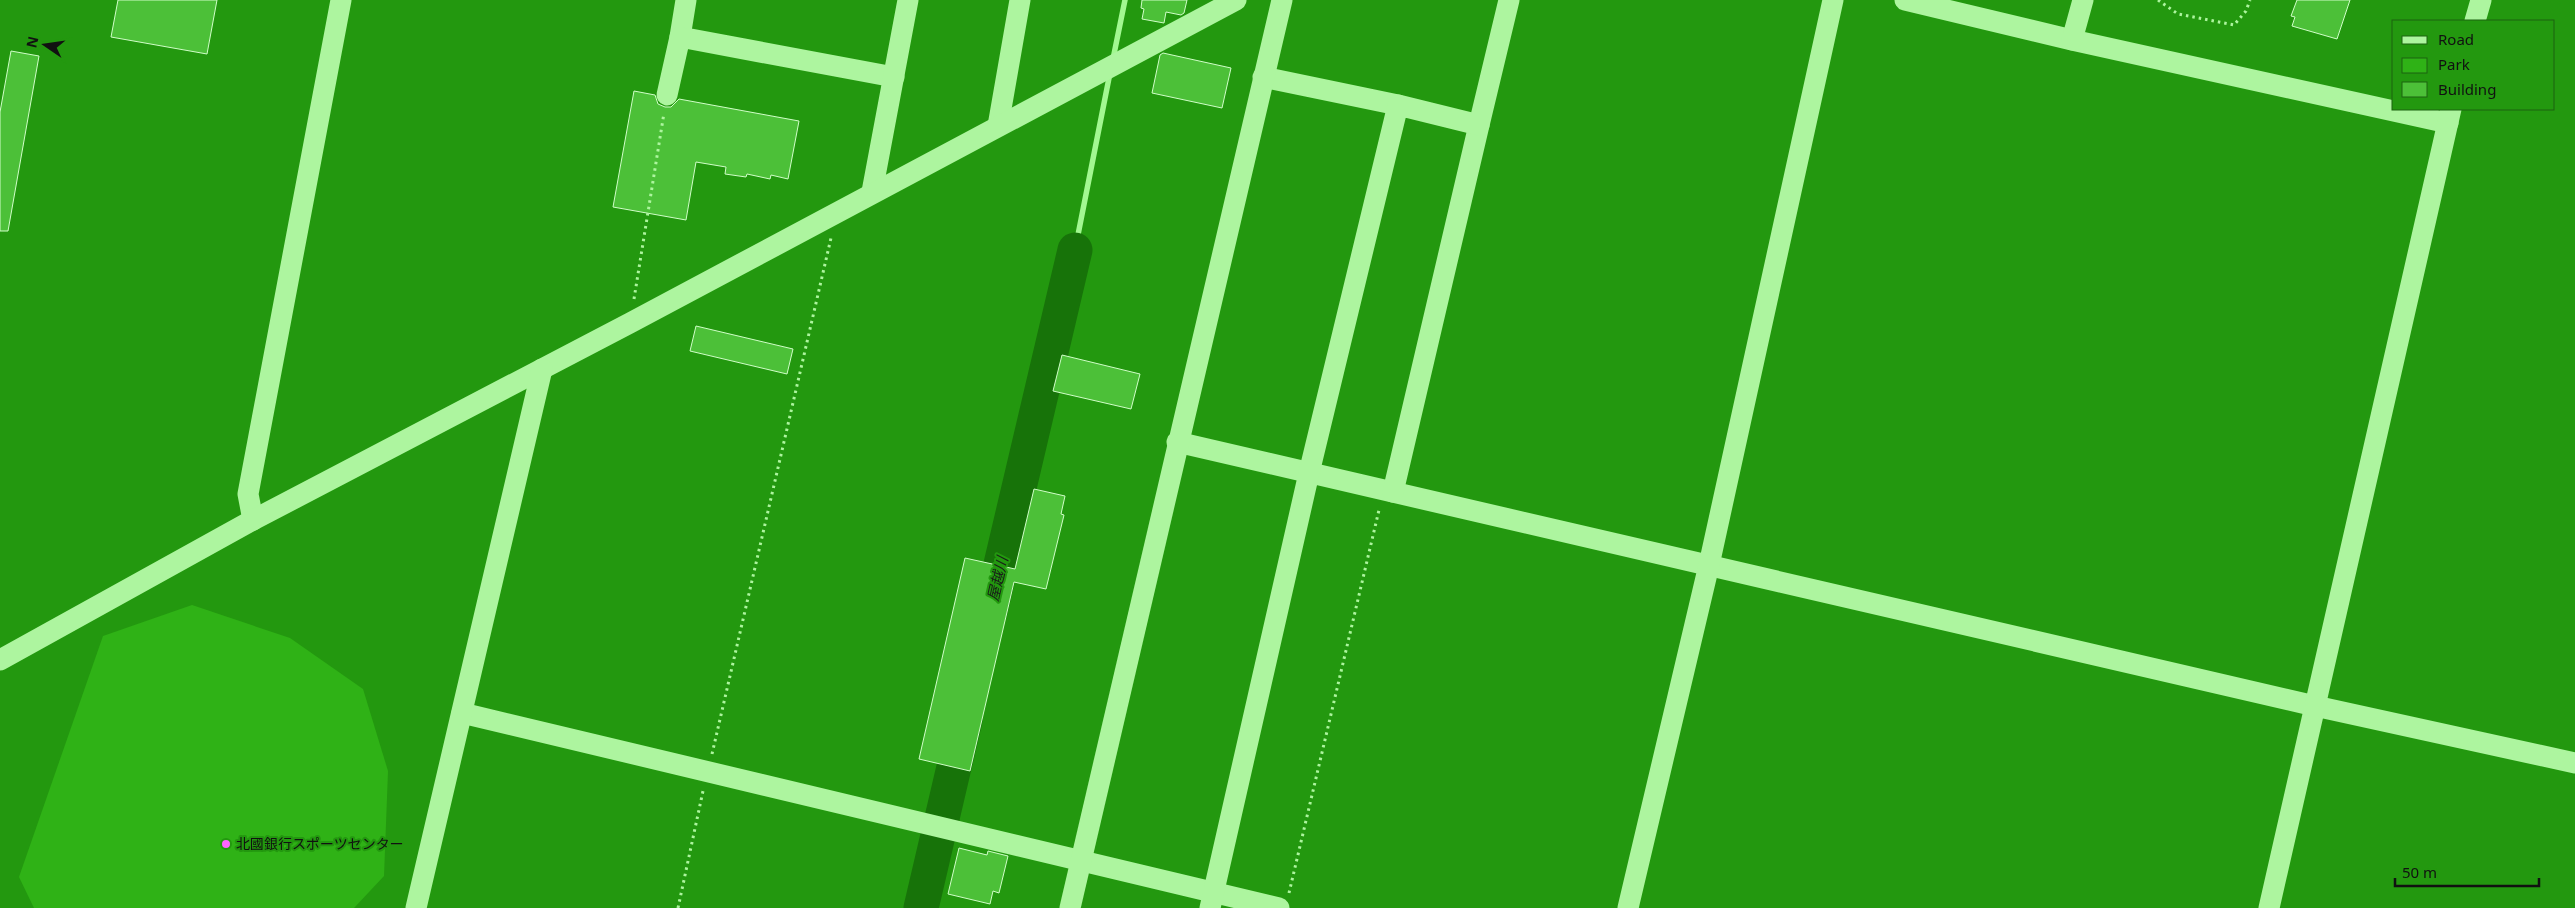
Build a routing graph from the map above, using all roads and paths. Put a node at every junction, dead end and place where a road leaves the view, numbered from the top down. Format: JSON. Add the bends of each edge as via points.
{"nodes":[{"id":1,"x":341,"y":0,"type":"edge"},
{"id":2,"x":686,"y":0,"type":"edge"},
{"id":3,"x":908,"y":0,"type":"edge"},
{"id":4,"x":1020,"y":0,"type":"edge"},
{"id":5,"x":1236,"y":0,"type":"edge"},
{"id":6,"x":1282,"y":0,"type":"edge"},
{"id":7,"x":1509,"y":0,"type":"edge"},
{"id":8,"x":1833,"y":0,"type":"edge"},
{"id":9,"x":1905,"y":0,"type":"edge"},
{"id":10,"x":2083,"y":0,"type":"edge"},
{"id":11,"x":2158,"y":0,"type":"edge"},
{"id":12,"x":2250,"y":0,"type":"edge"},
{"id":13,"x":2481,"y":0,"type":"edge"},
{"id":14,"x":2475,"y":20,"type":"edge"},
{"id":15,"x":680,"y":37,"type":"junction"},
{"id":16,"x":2072,"y":40,"type":"junction"},
{"id":17,"x":1264,"y":76,"type":"junction"},
{"id":18,"x":894,"y":77,"type":"junction"},
{"id":19,"x":667,"y":95,"type":"joint"},
{"id":20,"x":2392,"y":104,"type":"edge"},
{"id":21,"x":1398,"y":106,"type":"junction"},
{"id":22,"x":2420,"y":110,"type":"edge"},
{"id":23,"x":2450,"y":116,"type":"edge"},
{"id":24,"x":1480,"y":125,"type":"junction"},
{"id":25,"x":998,"y":126,"type":"junction"},
{"id":26,"x":872,"y":192,"type":"junction"},
{"id":27,"x":837,"y":211,"type":"junction"},
{"id":28,"x":630,"y":323,"type":"junction"},
{"id":29,"x":542,"y":368,"type":"junction"},
{"id":30,"x":1177,"y":442,"type":"junction"},
{"id":31,"x":1309,"y":473,"type":"junction"},
{"id":32,"x":1388,"y":491,"type":"junction"},
{"id":33,"x":253,"y":520,"type":"junction"},
{"id":34,"x":1708,"y":565,"type":"junction"},
{"id":35,"x":0,"y":660,"type":"edge"},
{"id":36,"x":2315,"y":706,"type":"junction"},
{"id":37,"x":462,"y":713,"type":"junction"},
{"id":38,"x":2575,"y":763,"type":"edge"},
{"id":39,"x":708,"y":771,"type":"junction"},
{"id":40,"x":1081,"y":860,"type":"junction"},
{"id":41,"x":1212,"y":900,"type":"edge"},
{"id":42,"x":1283,"y":903,"type":"edge"},
{"id":43,"x":416,"y":908,"type":"edge"},
{"id":44,"x":678,"y":908,"type":"edge"},
{"id":45,"x":1070,"y":908,"type":"edge"},
{"id":46,"x":1628,"y":908,"type":"edge"},
{"id":47,"x":2269,"y":908,"type":"edge"}],
"edges":[{"from":1,"to":33,"type":"street","via":[[248,494]]},
{"from":2,"to":15,"type":"street"},
{"from":3,"to":18,"type":"street"},
{"from":4,"to":25,"type":"street"},
{"from":5,"to":25,"type":"street"},
{"from":6,"to":17,"type":"street"},
{"from":7,"to":24,"type":"street"},
{"from":8,"to":34,"type":"street"},
{"from":9,"to":16,"type":"street"},
{"from":10,"to":16,"type":"street"},
{"from":11,"to":12,"type":"path","via":[[2178,14],[2234,25],[2246,11]]},
{"from":13,"to":14,"type":"street"},
{"from":15,"to":18,"type":"street"},
{"from":15,"to":19,"type":"street"},
{"from":16,"to":20,"type":"street"},
{"from":17,"to":21,"type":"street"},
{"from":17,"to":30,"type":"street"},
{"from":18,"to":26,"type":"street"},
{"from":19,"to":28,"type":"path"},
{"from":21,"to":24,"type":"street"},
{"from":21,"to":31,"type":"street"},
{"from":22,"to":23,"type":"street"},
{"from":23,"to":36,"type":"street"},
{"from":24,"to":32,"type":"street"},
{"from":25,"to":26,"type":"street"},
{"from":26,"to":27,"type":"street"},
{"from":27,"to":28,"type":"street"},
{"from":27,"to":39,"type":"path"},
{"from":28,"to":29,"type":"street"},
{"from":29,"to":33,"type":"street"},
{"from":29,"to":37,"type":"street"},
{"from":30,"to":31,"type":"street"},
{"from":30,"to":40,"type":"street"},
{"from":31,"to":32,"type":"street"},
{"from":31,"to":41,"type":"street"},
{"from":32,"to":34,"type":"street"},
{"from":32,"to":42,"type":"path"},
{"from":33,"to":35,"type":"street"},
{"from":34,"to":36,"type":"street"},
{"from":34,"to":46,"type":"street"},
{"from":36,"to":38,"type":"street"},
{"from":36,"to":47,"type":"street"},
{"from":37,"to":39,"type":"street"},
{"from":37,"to":43,"type":"street"},
{"from":39,"to":40,"type":"street"},
{"from":39,"to":44,"type":"path"},
{"from":40,"to":41,"type":"street"},
{"from":40,"to":45,"type":"street"},
{"from":41,"to":42,"type":"street"}]}
